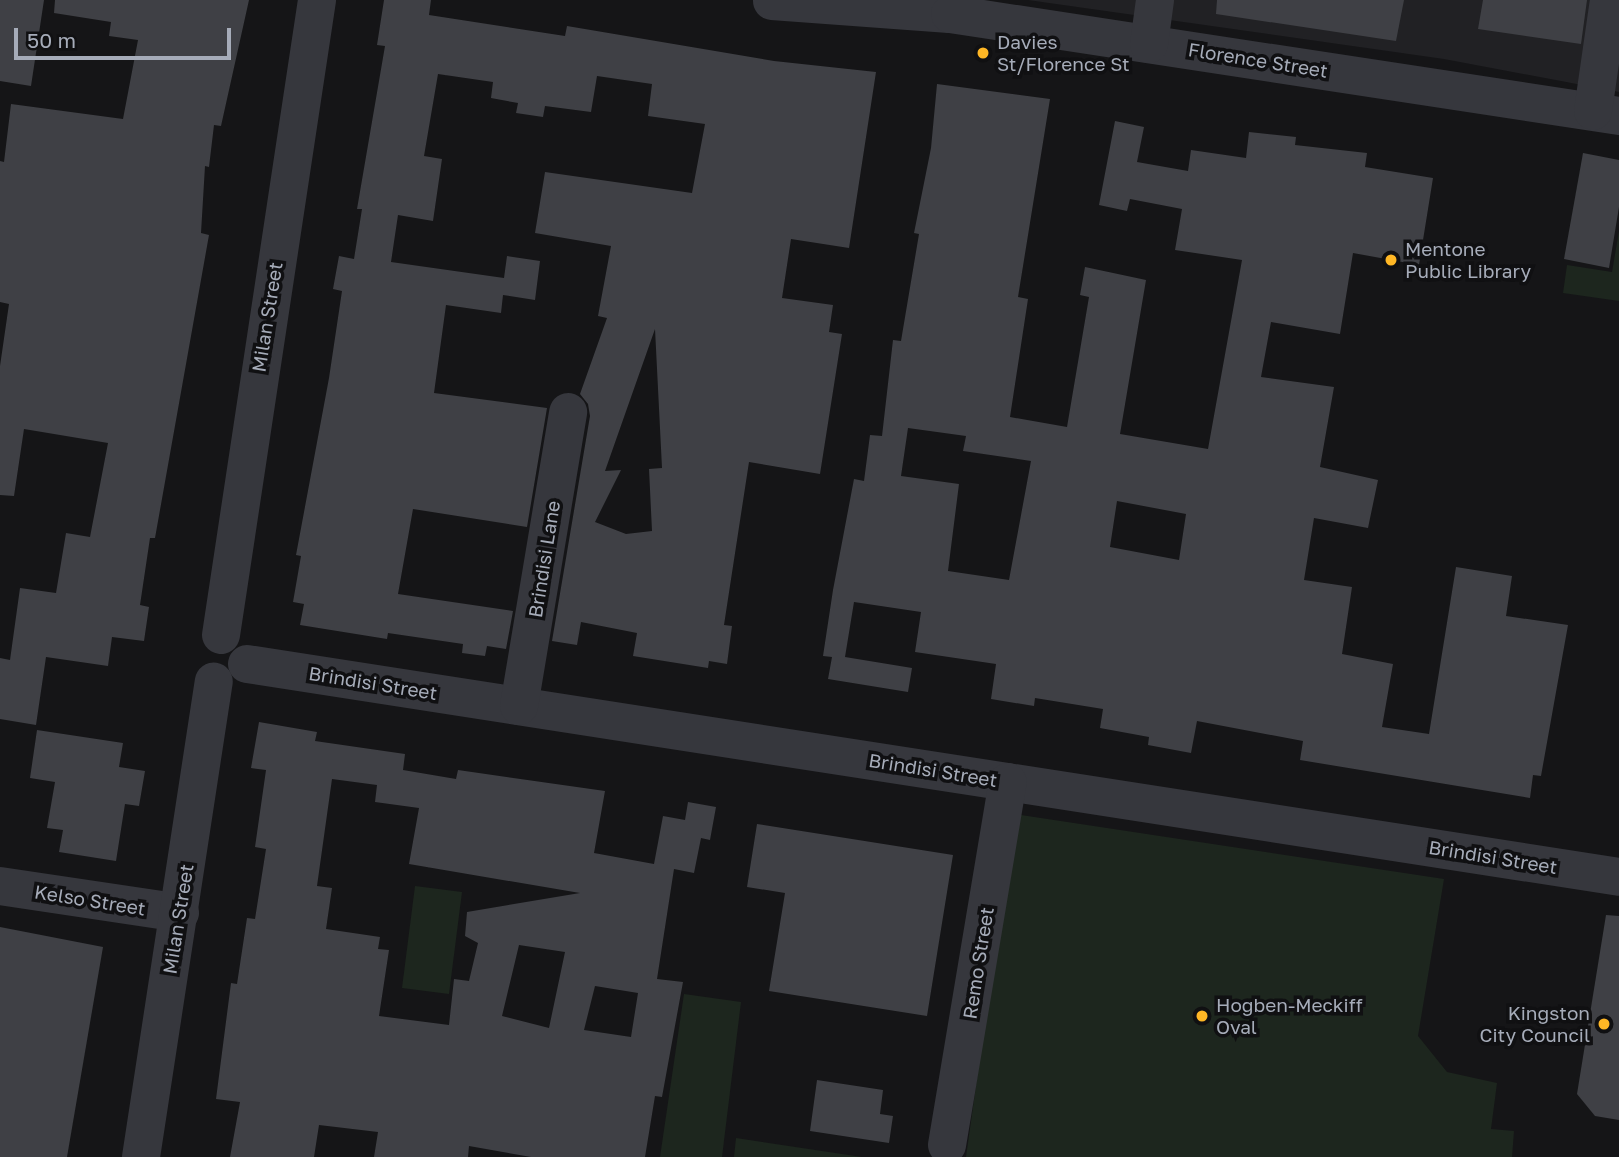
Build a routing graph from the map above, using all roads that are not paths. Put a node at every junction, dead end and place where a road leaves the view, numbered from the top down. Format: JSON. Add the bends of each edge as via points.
{"nodes":[{"id":1,"x":317,"y":0,"type":"edge"},
{"id":2,"x":764,"y":0,"type":"edge"},
{"id":3,"x":1155,"y":0,"type":"edge"},
{"id":4,"x":1609,"y":0,"type":"edge"},
{"id":5,"x":885,"y":4,"type":"edge"},
{"id":6,"x":1149,"y":44,"type":"junction"},
{"id":7,"x":1606,"y":114,"type":"edge"},
{"id":8,"x":568,"y":412,"type":"dead end"},
{"id":9,"x":221,"y":635,"type":"junction"},
{"id":10,"x":247,"y":664,"type":"junction"},
{"id":11,"x":214,"y":682,"type":"junction"},
{"id":12,"x":519,"y":706,"type":"junction"},
{"id":13,"x":1008,"y":782,"type":"junction"},
{"id":14,"x":1619,"y":877,"type":"edge"},
{"id":15,"x":0,"y":886,"type":"edge"},
{"id":16,"x":180,"y":913,"type":"junction"},
{"id":17,"x":947,"y":1145,"type":"dead end"},
{"id":18,"x":141,"y":1157,"type":"edge"}],
"edges":[{"from":1,"to":9,"type":"street","name":"Milan Street"},
{"from":2,"to":5,"type":"street","name":"Florence Street"},
{"from":3,"to":6,"type":"street"},
{"from":4,"to":7,"type":"street"},
{"from":5,"to":6,"type":"street","name":"Florence Street"},
{"from":6,"to":7,"type":"street","name":"Florence Street"},
{"from":8,"to":12,"type":"street","name":"Brindisi Lane"},
{"from":9,"to":10,"type":"street","via":[[241,643]]},
{"from":9,"to":11,"type":"street","via":[[206,642],[199,656],[202,671]]},
{"from":10,"to":11,"type":"street","via":[[235,681]]},
{"from":10,"to":12,"type":"street","name":"Brindisi Street"},
{"from":11,"to":16,"type":"street","name":"Milan Street"},
{"from":12,"to":13,"type":"street","name":"Brindisi Street"},
{"from":13,"to":14,"type":"street","name":"Brindisi Street"},
{"from":13,"to":17,"type":"street","name":"Remo Street"},
{"from":15,"to":16,"type":"street","name":"Kelso Street"},
{"from":16,"to":18,"type":"street","name":"Milan Street"}]}
